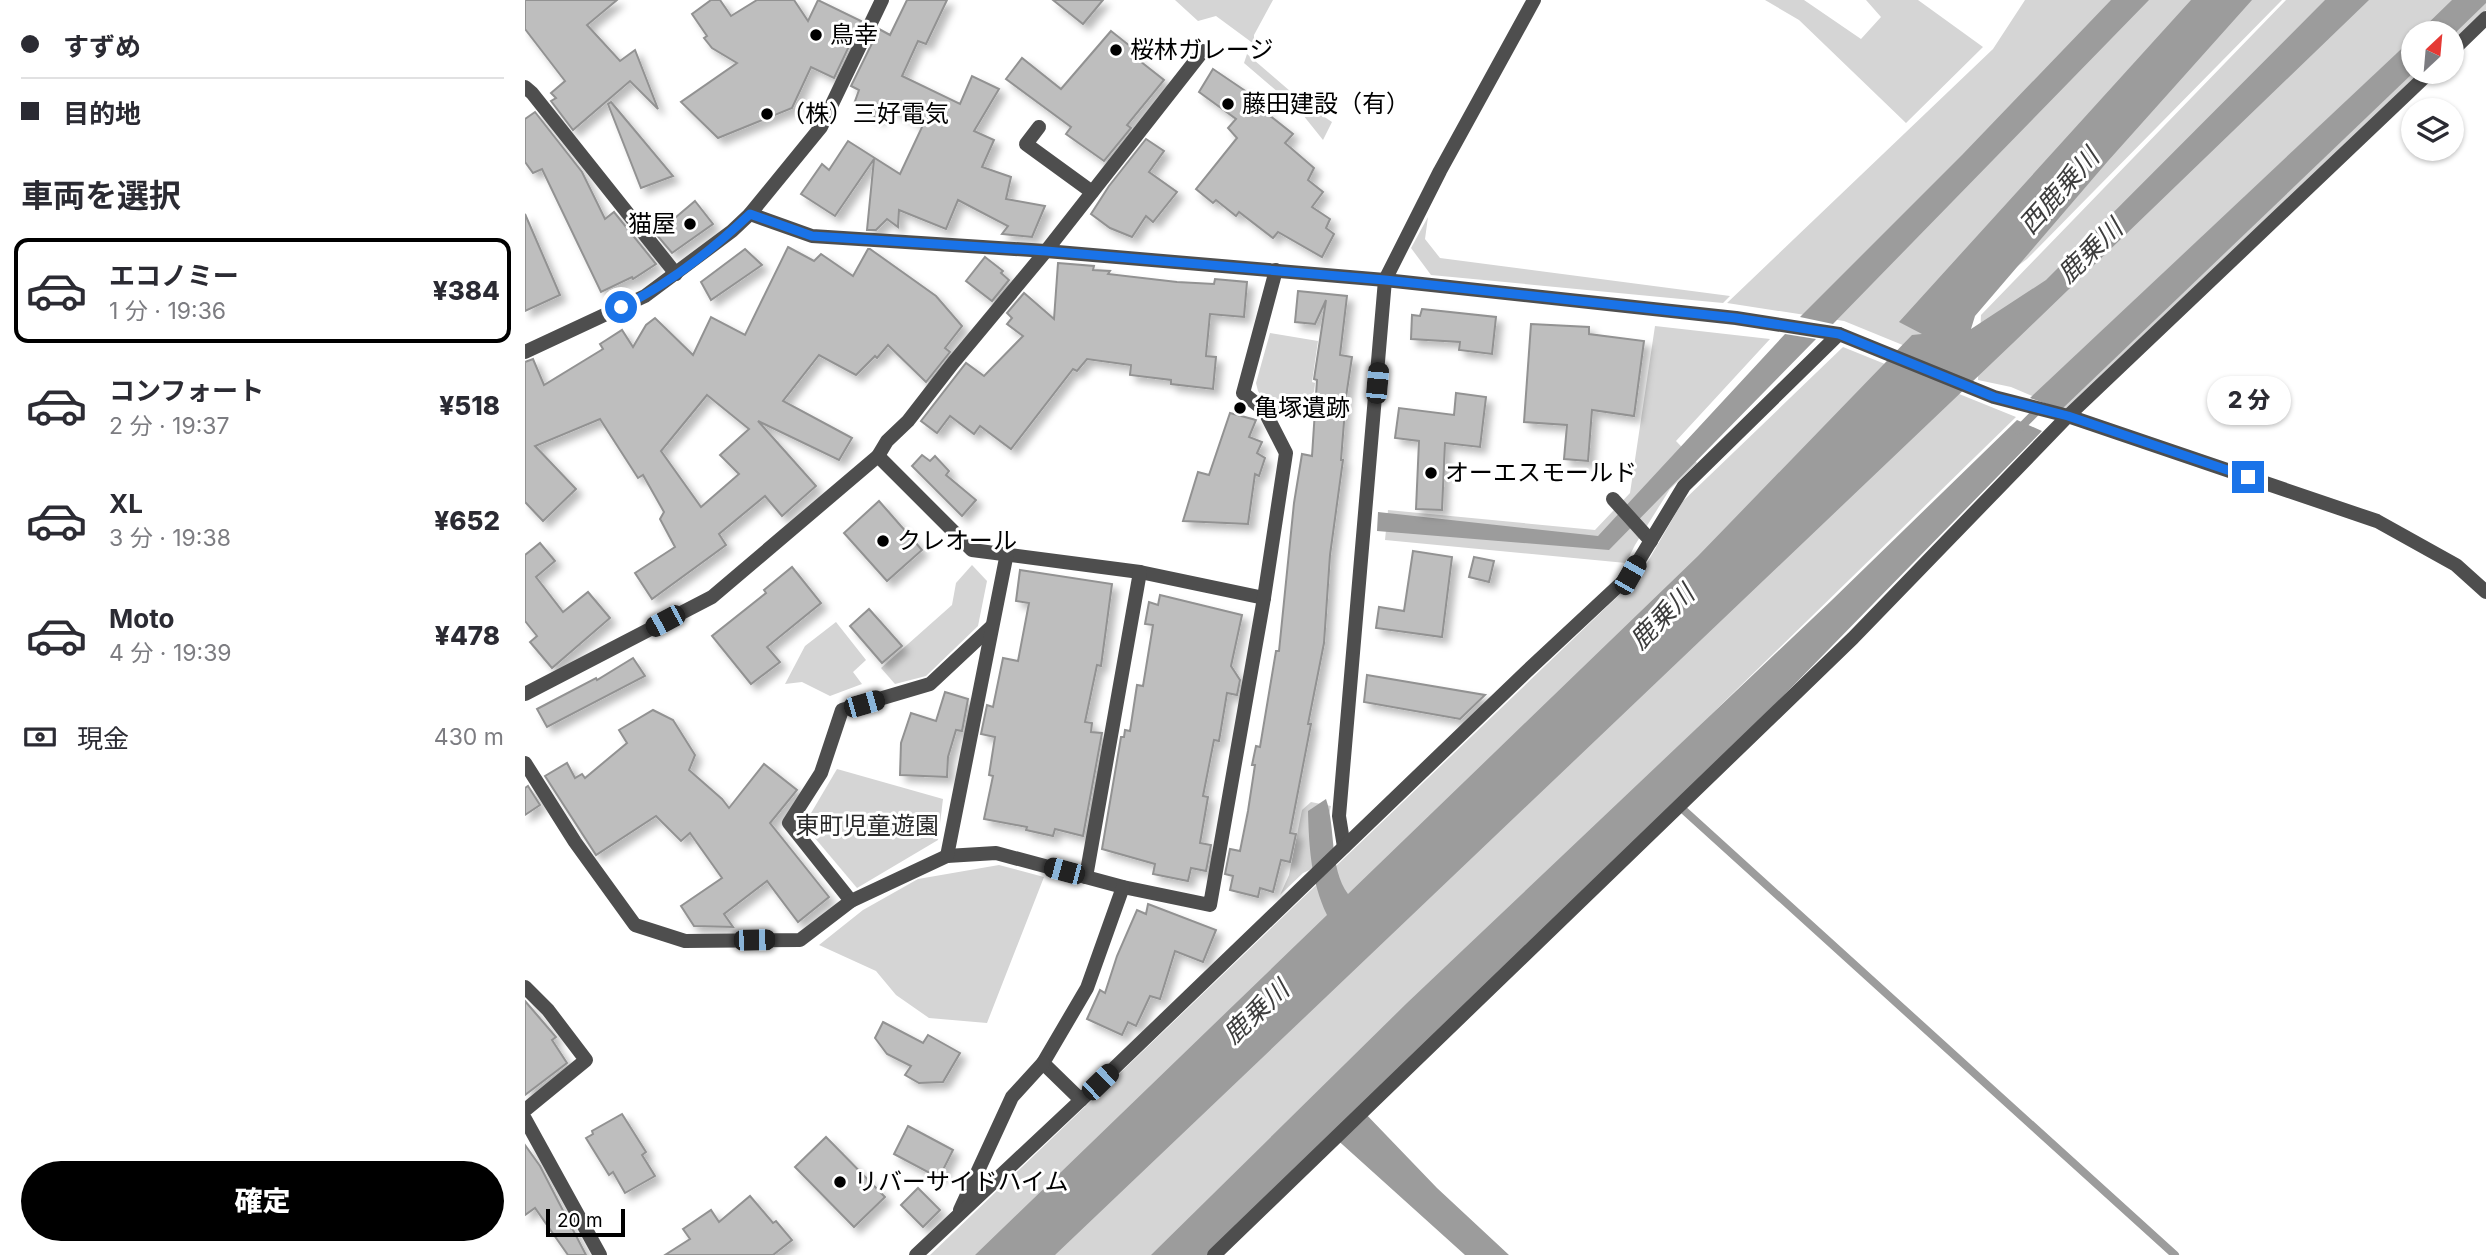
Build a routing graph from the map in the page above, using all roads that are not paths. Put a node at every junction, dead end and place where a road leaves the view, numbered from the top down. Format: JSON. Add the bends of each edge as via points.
{"nodes":[{"id":1,"x":1534,"y":0,"type":"edge"},
{"id":2,"x":878,"y":1,"type":"edge"},
{"id":3,"x":2486,"y":18,"type":"edge"},
{"id":4,"x":2464,"y":39,"type":"edge"},
{"id":5,"x":1203,"y":51,"type":"dead end"},
{"id":6,"x":2417,"y":84,"type":"edge"},
{"id":7,"x":525,"y":87,"type":"edge"},
{"id":8,"x":1039,"y":127,"type":"dead end"},
{"id":9,"x":1092,"y":192,"type":"junction"},
{"id":10,"x":750,"y":214,"type":"junction"},
{"id":11,"x":1046,"y":251,"type":"junction"},
{"id":12,"x":1276,"y":270,"type":"junction"},
{"id":13,"x":676,"y":274,"type":"junction"},
{"id":14,"x":1385,"y":280,"type":"junction"},
{"id":15,"x":1839,"y":334,"type":"junction"},
{"id":16,"x":525,"y":352,"type":"edge"},
{"id":17,"x":2068,"y":416,"type":"junction"},
{"id":18,"x":879,"y":456,"type":"junction"},
{"id":19,"x":1617,"y":504,"type":"dead end"},
{"id":20,"x":1651,"y":541,"type":"junction"},
{"id":21,"x":1007,"y":553,"type":"junction"},
{"id":22,"x":1140,"y":572,"type":"junction"},
{"id":23,"x":2486,"y":592,"type":"edge"},
{"id":24,"x":1264,"y":598,"type":"junction"},
{"id":25,"x":991,"y":627,"type":"junction"},
{"id":26,"x":525,"y":694,"type":"edge"},
{"id":27,"x":525,"y":762,"type":"edge"},
{"id":28,"x":1344,"y":847,"type":"junction"},
{"id":29,"x":947,"y":856,"type":"junction"},
{"id":30,"x":1086,"y":877,"type":"junction"},
{"id":31,"x":1123,"y":887,"type":"junction"},
{"id":32,"x":851,"y":901,"type":"junction"},
{"id":33,"x":525,"y":987,"type":"edge"},
{"id":34,"x":1043,"y":1063,"type":"junction"},
{"id":35,"x":1081,"y":1100,"type":"junction"},
{"id":36,"x":525,"y":1110,"type":"edge"},
{"id":37,"x":525,"y":1119,"type":"edge"},
{"id":38,"x":957,"y":1216,"type":"junction"},
{"id":39,"x":600,"y":1255,"type":"edge"},
{"id":40,"x":916,"y":1255,"type":"edge"},
{"id":41,"x":1214,"y":1255,"type":"edge"}],
"edges":[{"from":1,"to":14,"type":"street"},
{"from":2,"to":10,"type":"street","via":[[821,127]]},
{"from":3,"to":4,"type":"street"},
{"from":5,"to":9,"type":"street"},
{"from":6,"to":17,"type":"street"},
{"from":7,"to":13,"type":"street"},
{"from":8,"to":9,"type":"street","via":[[1026,144]]},
{"from":9,"to":11,"type":"street"},
{"from":10,"to":11,"type":"street","via":[[812,236]]},
{"from":10,"to":13,"type":"street"},
{"from":11,"to":12,"type":"street"},
{"from":11,"to":18,"type":"street"},
{"from":12,"to":14,"type":"street"},
{"from":12,"to":24,"type":"street","via":[[1244,393],[1264,410],[1286,453]]},
{"from":13,"to":16,"type":"street","via":[[645,296]]},
{"from":14,"to":15,"type":"street"},
{"from":14,"to":28,"type":"street","via":[[1339,817]]},
{"from":15,"to":17,"type":"street","via":[[1975,389]]},
{"from":15,"to":20,"type":"street","via":[[1683,486]]},
{"from":17,"to":23,"type":"street","via":[[2377,521],[2456,565]]},
{"from":17,"to":41,"type":"street","via":[[1853,638]]},
{"from":18,"to":21,"type":"street","via":[[972,550]]},
{"from":18,"to":26,"type":"street","via":[[712,597]]},
{"from":19,"to":20,"type":"street"},
{"from":20,"to":28,"type":"street","via":[[1630,575]]},
{"from":21,"to":22,"type":"street"},
{"from":21,"to":25,"type":"street"},
{"from":22,"to":24,"type":"street"},
{"from":22,"to":30,"type":"street"},
{"from":24,"to":31,"type":"street","via":[[1210,905]]},
{"from":25,"to":29,"type":"street"},
{"from":25,"to":32,"type":"street","via":[[930,684],[842,710],[821,773],[789,822]]},
{"from":27,"to":32,"type":"street","via":[[635,925],[685,941],[800,940]]},
{"from":28,"to":35,"type":"street"},
{"from":29,"to":30,"type":"street","via":[[996,853]]},
{"from":29,"to":32,"type":"street"},
{"from":30,"to":31,"type":"street"},
{"from":31,"to":34,"type":"street","via":[[1087,988]]},
{"from":33,"to":36,"type":"street","via":[[586,1060]]},
{"from":34,"to":35,"type":"street"},
{"from":34,"to":38,"type":"street","via":[[1012,1097]]},
{"from":35,"to":38,"type":"street"},
{"from":37,"to":39,"type":"street"},
{"from":38,"to":40,"type":"street"}]}
